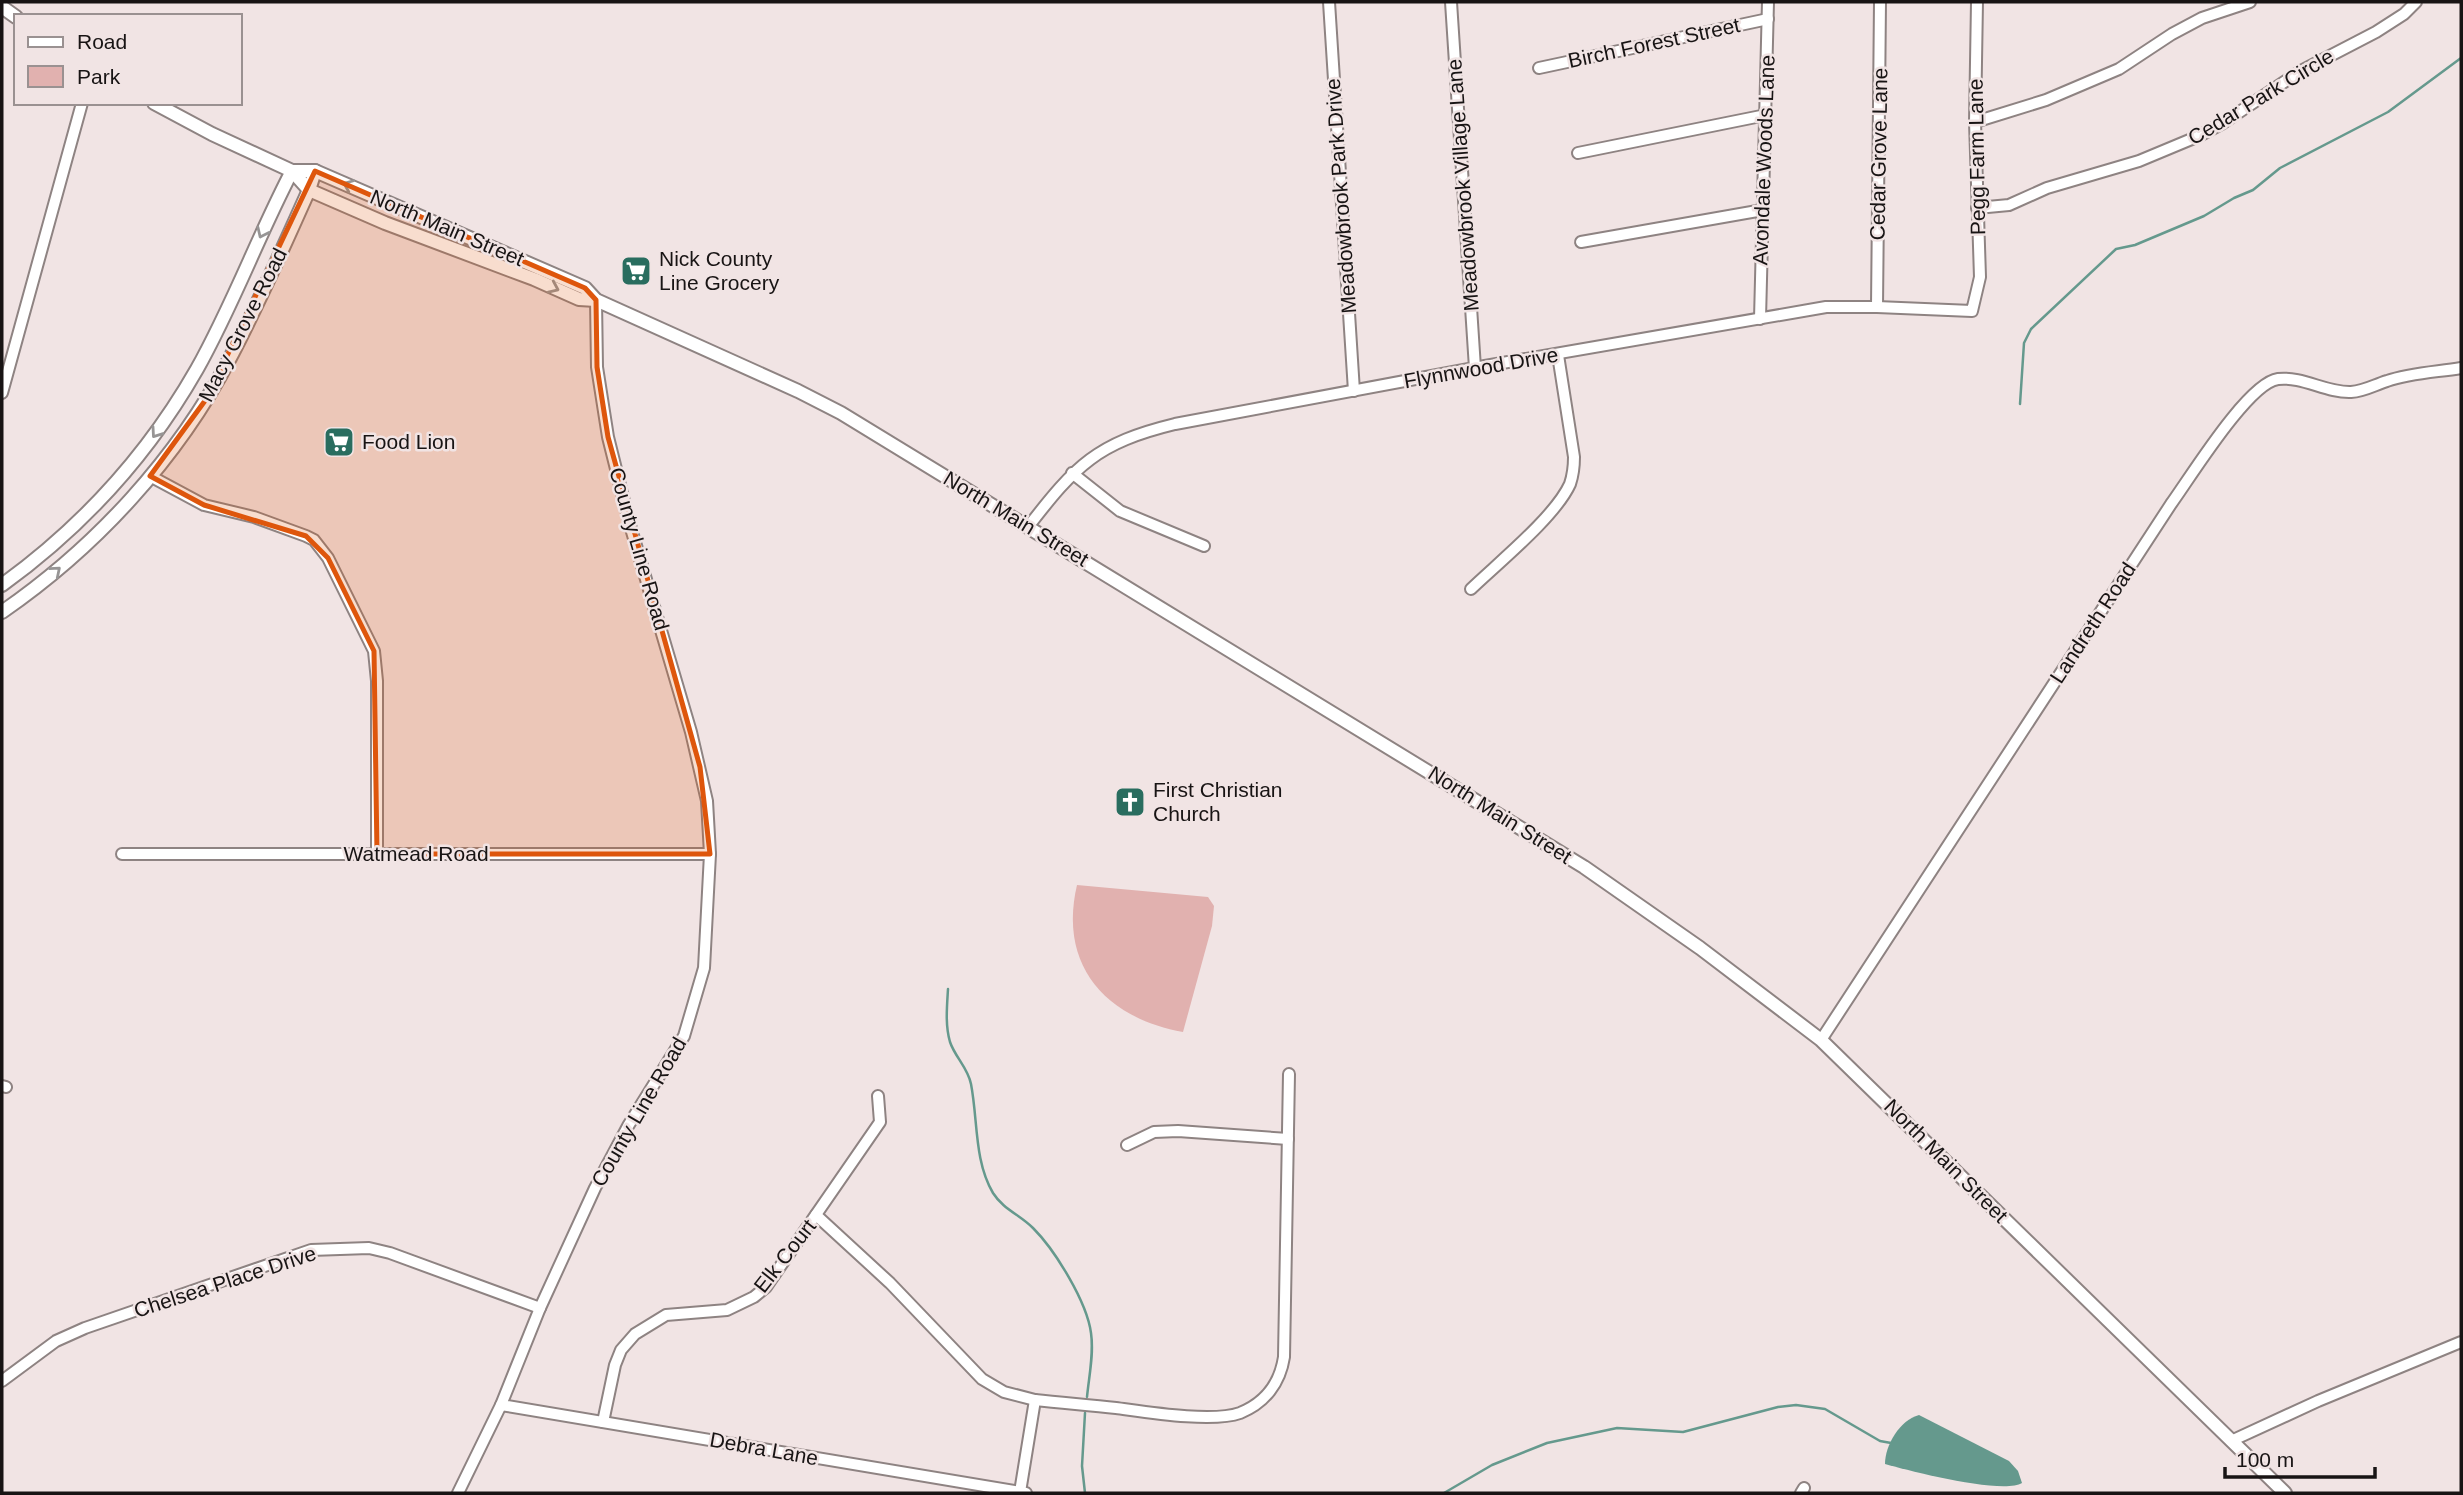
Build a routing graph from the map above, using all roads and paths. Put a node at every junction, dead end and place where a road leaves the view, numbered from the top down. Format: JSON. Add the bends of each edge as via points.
{"nodes":[{"id":1,"x":1329,"y":2,"type":"edge"},
{"id":2,"x":1451,"y":2,"type":"edge"},
{"id":3,"x":1768,"y":2,"type":"edge"},
{"id":4,"x":1880,"y":2,"type":"edge"},
{"id":5,"x":1977,"y":2,"type":"edge"},
{"id":6,"x":2250,"y":2,"type":"edge"},
{"id":7,"x":2416,"y":2,"type":"edge"},
{"id":8,"x":1768,"y":19,"type":"junction"},
{"id":9,"x":1539,"y":68,"type":"dead end"},
{"id":10,"x":81,"y":105,"type":"edge"},
{"id":11,"x":158,"y":105,"type":"edge"},
{"id":12,"x":1766,"y":115,"type":"junction"},
{"id":13,"x":1975,"y":122,"type":"junction"},
{"id":14,"x":1578,"y":153,"type":"dead end"},
{"id":15,"x":315,"y":171,"type":"junction"},
{"id":16,"x":292,"y":172,"type":"junction"},
{"id":17,"x":309,"y":190,"type":"junction"},
{"id":18,"x":1977,"y":208,"type":"junction"},
{"id":19,"x":1763,"y":210,"type":"junction"},
{"id":20,"x":1581,"y":242,"type":"dead end"},
{"id":21,"x":596,"y":300,"type":"junction"},
{"id":22,"x":1877,"y":307,"type":"junction"},
{"id":23,"x":1972,"y":311,"type":"joint"},
{"id":24,"x":1760,"y":319,"type":"junction"},
{"id":25,"x":1558,"y":355,"type":"junction"},
{"id":26,"x":1475,"y":368,"type":"junction"},
{"id":27,"x":2461,"y":368,"type":"edge"},
{"id":28,"x":1354,"y":391,"type":"junction"},
{"id":29,"x":2,"y":393,"type":"edge"},
{"id":30,"x":1072,"y":473,"type":"junction"},
{"id":31,"x":150,"y":476,"type":"junction"},
{"id":32,"x":1028,"y":527,"type":"junction"},
{"id":33,"x":1204,"y":546,"type":"dead end"},
{"id":34,"x":2,"y":585,"type":"edge"},
{"id":35,"x":1471,"y":589,"type":"dead end"},
{"id":36,"x":2,"y":612,"type":"edge"},
{"id":37,"x":122,"y":854,"type":"dead end"},
{"id":38,"x":377,"y":854,"type":"junction"},
{"id":39,"x":710,"y":854,"type":"junction"},
{"id":40,"x":1821,"y":1040,"type":"junction"},
{"id":41,"x":1289,"y":1074,"type":"dead end"},
{"id":42,"x":878,"y":1096,"type":"dead end"},
{"id":43,"x":1288,"y":1139,"type":"junction"},
{"id":44,"x":1127,"y":1145,"type":"dead end"},
{"id":45,"x":816,"y":1215,"type":"junction"},
{"id":46,"x":540,"y":1308,"type":"junction"},
{"id":47,"x":2461,"y":1342,"type":"edge"},
{"id":48,"x":2,"y":1381,"type":"edge"},
{"id":49,"x":1035,"y":1400,"type":"junction"},
{"id":50,"x":501,"y":1405,"type":"junction"},
{"id":51,"x":603,"y":1422,"type":"junction"},
{"id":52,"x":2231,"y":1441,"type":"junction"},
{"id":53,"x":458,"y":1493,"type":"edge"},
{"id":54,"x":1023,"y":1493,"type":"edge"},
{"id":55,"x":2285,"y":1493,"type":"edge"}],
"edges":[{"from":1,"to":28,"type":"street","name":"Meadowbrook Park Drive"},
{"from":2,"to":26,"type":"street","name":"Meadowbrook Village Lane"},
{"from":3,"to":8,"type":"street","name":"Avondale Woods Lane"},
{"from":4,"to":22,"type":"street","name":"Cedar Grove Lane"},
{"from":5,"to":13,"type":"street","name":"Pegg Farm Lane"},
{"from":6,"to":13,"type":"street","via":[[2202,18],[2119,69],[2046,100]]},
{"from":7,"to":18,"type":"street","name":"Cedar Park Circle","via":[[2376,32],[2299,72],[2199,136],[2009,205]]},
{"from":8,"to":9,"type":"street","name":"Birch Forest Street"},
{"from":8,"to":12,"type":"street","name":"Avondale Woods Lane"},
{"from":10,"to":29,"type":"street"},
{"from":11,"to":16,"type":"main road","name":"North Main Street"},
{"from":12,"to":14,"type":"street"},
{"from":12,"to":19,"type":"street","name":"Avondale Woods Lane"},
{"from":13,"to":18,"type":"street","name":"Pegg Farm Lane"},
{"from":15,"to":16,"type":"main road","name":"North Main Street"},
{"from":15,"to":17,"type":"main road","name":"Macy Grove Road"},
{"from":21,"to":15,"type":"main road","name":"North Main Street","one_way":true,"via":[[585,288]]},
{"from":16,"to":17,"type":"main road","name":"North Main Street"},
{"from":16,"to":34,"type":"main road","name":"Macy Grove Road","one_way":true,"via":[[198,366],[149,443],[82,519]]},
{"from":17,"to":21,"type":"main road","name":"North Main Street","one_way":true,"via":[[579,299]]},
{"from":17,"to":31,"type":"main road","name":"Macy Grove Road","via":[[230,358],[194,418]]},
{"from":18,"to":23,"type":"street","name":"Pegg Farm Lane","via":[[1980,277]]},
{"from":19,"to":20,"type":"street"},
{"from":19,"to":24,"type":"street","name":"Avondale Woods Lane"},
{"from":21,"to":32,"type":"main road","name":"North Main Street","via":[[819,401]]},
{"from":21,"to":39,"type":"street","name":"County Line Road","via":[[597,366],[608,437],[700,767]]},
{"from":22,"to":23,"type":"street","name":"Flynnwood Drive"},
{"from":22,"to":24,"type":"street","name":"Flynnwood Drive","via":[[1826,307]]},
{"from":24,"to":25,"type":"street","name":"Flynnwood Drive"},
{"from":25,"to":26,"type":"street","name":"Flynnwood Drive"},
{"from":25,"to":35,"type":"street","via":[[1574,457],[1570,484],[1540,524]]},
{"from":26,"to":28,"type":"street","name":"Flynnwood Drive"},
{"from":27,"to":40,"type":"street","name":"Landreth Road","via":[[2387,381],[2362,391],[2339,391],[2290,379],[2259,387],[2171,504]]},
{"from":28,"to":30,"type":"street","name":"Flynnwood Drive","via":[[1149,430],[1111,444]]},
{"from":30,"to":32,"type":"street","name":"Flynnwood Drive"},
{"from":30,"to":33,"type":"street","via":[[1121,511]]},
{"from":36,"to":31,"type":"main road","name":"Macy Grove Road","one_way":true,"via":[[88,543]]},
{"from":31,"to":38,"type":"street","via":[[204,505],[306,536],[335,571],[374,652]]},
{"from":32,"to":40,"type":"main road","name":"North Main Street","via":[[1584,867]]},
{"from":37,"to":38,"type":"street","name":"Watmead Road"},
{"from":38,"to":39,"type":"street","name":"Watmead Road"},
{"from":39,"to":46,"type":"street","name":"County Line Road","via":[[704,968],[684,1036],[595,1188]]},
{"from":40,"to":52,"type":"main road","name":"North Main Street"},
{"from":41,"to":43,"type":"street"},
{"from":42,"to":45,"type":"street","name":"Elk Court","via":[[880,1122]]},
{"from":43,"to":44,"type":"street","via":[[1166,1131]]},
{"from":43,"to":49,"type":"street","via":[[1284,1357],[1278,1379],[1260,1402],[1238,1414],[1210,1416]]},
{"from":45,"to":49,"type":"street","via":[[890,1283],[982,1379],[1004,1392]]},
{"from":45,"to":51,"type":"street","name":"Elk Court","via":[[766,1287],[754,1297],[720,1311],[666,1315],[635,1334],[615,1365]]},
{"from":46,"to":48,"type":"street","name":"Chelsea Place Drive","via":[[390,1253],[369,1248],[311,1250],[85,1328],[56,1341]]},
{"from":46,"to":50,"type":"street","name":"County Line Road"},
{"from":47,"to":52,"type":"street"},
{"from":49,"to":54,"type":"street"},
{"from":50,"to":51,"type":"street","name":"Debra Lane"},
{"from":50,"to":53,"type":"street","name":"County Line Road"},
{"from":51,"to":54,"type":"street","name":"Debra Lane"},
{"from":52,"to":55,"type":"main road","name":"North Main Street"}]}
